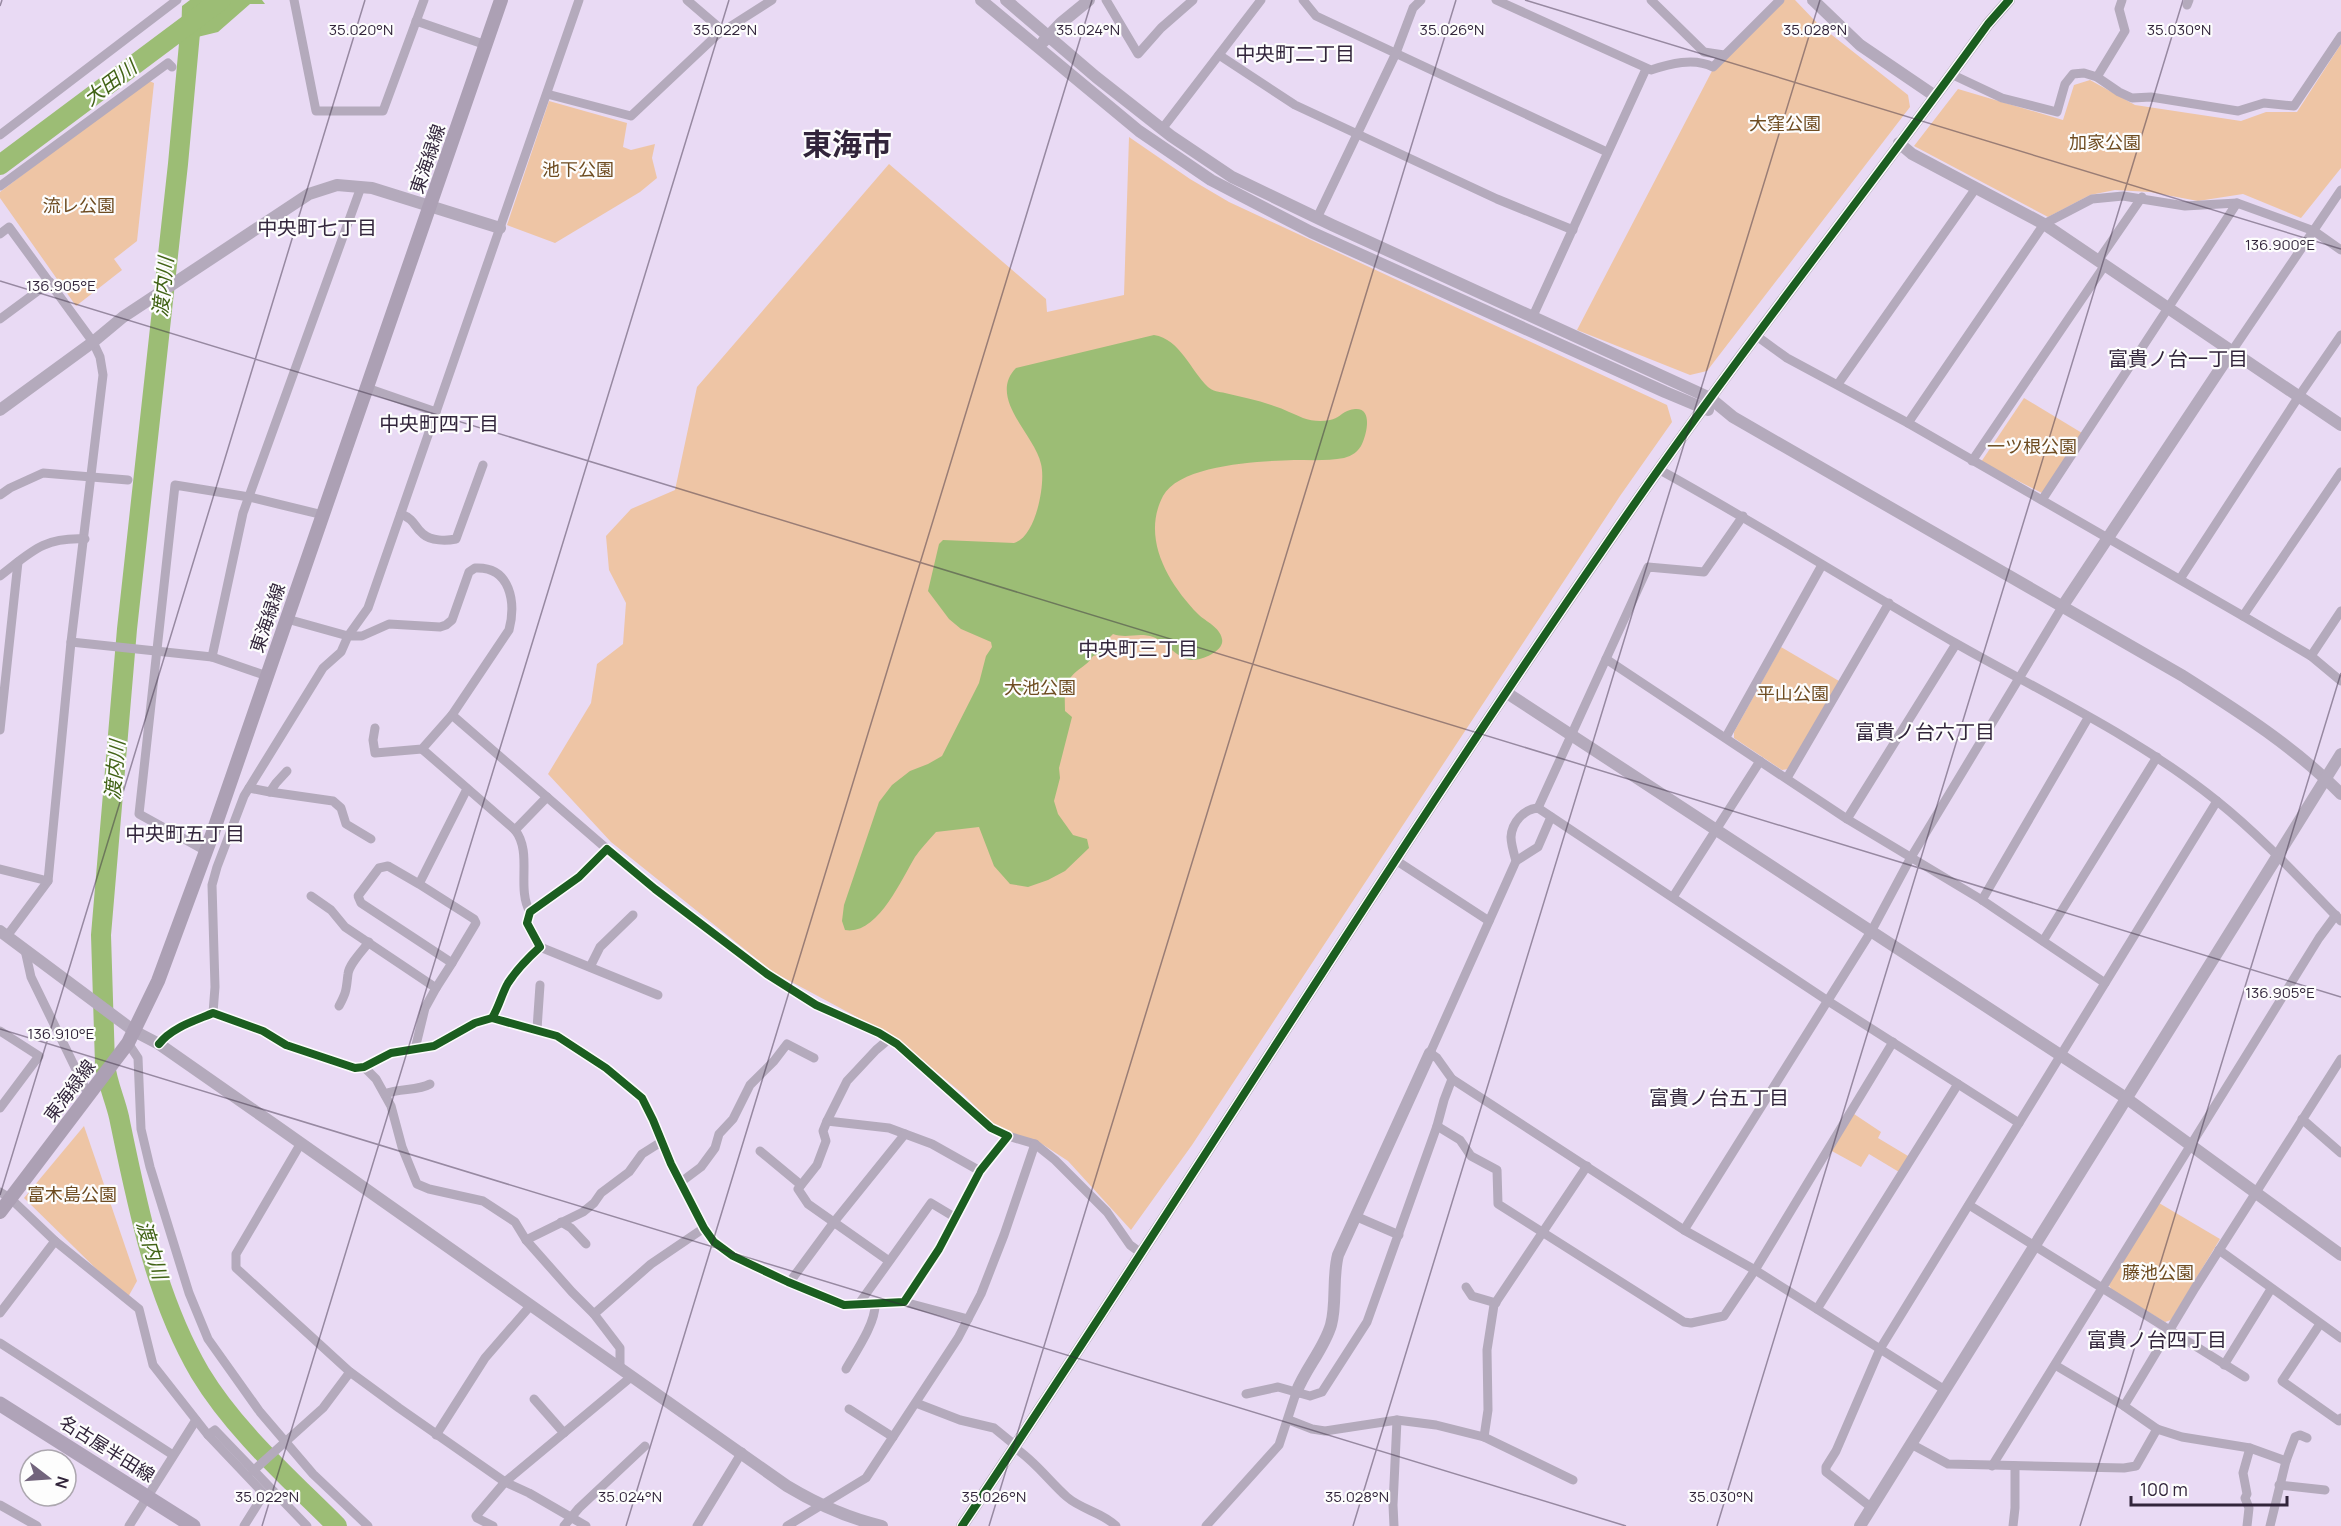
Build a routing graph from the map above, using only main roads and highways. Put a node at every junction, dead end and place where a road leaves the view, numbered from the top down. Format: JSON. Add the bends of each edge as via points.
{"nodes":[{"id":1,"x":501,"y":0,"type":"edge"},
{"id":2,"x":5,"y":1195,"type":"edge"},
{"id":3,"x":0,"y":1212,"type":"edge"},
{"id":4,"x":0,"y":1404,"type":"edge"},
{"id":5,"x":193,"y":1526,"type":"edge"}],
"edges":[{"from":1,"to":2,"type":"main road","name":"東海緑線","via":[[158,981],[116,1061]]},
{"from":2,"to":3,"type":"main road","name":"東海緑線"},
{"from":4,"to":5,"type":"main road","name":"名古屋半田線"}]}
